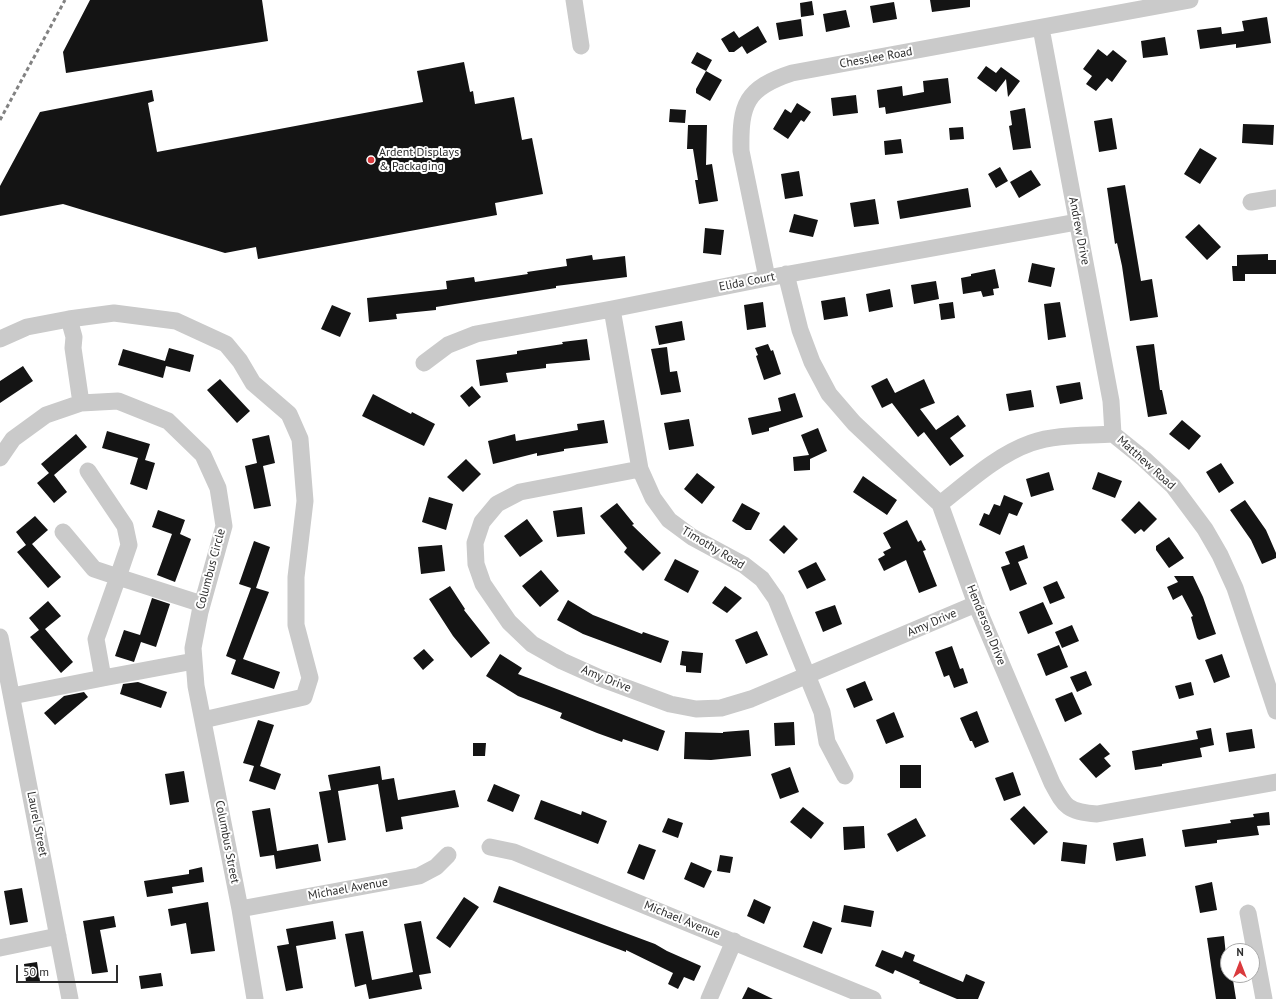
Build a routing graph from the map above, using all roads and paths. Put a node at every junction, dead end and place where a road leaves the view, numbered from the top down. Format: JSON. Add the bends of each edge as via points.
{"nodes":[{"id":1,"x":574,"y":0,"type":"edge"},
{"id":2,"x":1190,"y":0,"type":"edge"},
{"id":3,"x":1042,"y":28,"type":"junction"},
{"id":4,"x":581,"y":46,"type":"dead end"},
{"id":5,"x":1276,"y":198,"type":"edge"},
{"id":6,"x":1251,"y":202,"type":"dead end"},
{"id":7,"x":1077,"y":222,"type":"junction"},
{"id":8,"x":786,"y":274,"type":"junction"},
{"id":9,"x":767,"y":278,"type":"junction"},
{"id":10,"x":612,"y":310,"type":"junction"},
{"id":11,"x":69,"y":318,"type":"junction"},
{"id":12,"x":0,"y":339,"type":"edge"},
{"id":13,"x":424,"y":363,"type":"dead end"},
{"id":14,"x":81,"y":403,"type":"junction"},
{"id":15,"x":1113,"y":434,"type":"junction"},
{"id":16,"x":0,"y":458,"type":"edge"},
{"id":17,"x":640,"y":469,"type":"junction"},
{"id":18,"x":88,"y":471,"type":"dead end"},
{"id":19,"x":940,"y":504,"type":"junction"},
{"id":20,"x":63,"y":532,"type":"dead end"},
{"id":21,"x":118,"y":577,"type":"junction"},
{"id":22,"x":202,"y":604,"type":"junction"},
{"id":23,"x":976,"y":604,"type":"junction"},
{"id":24,"x":1,"y":643,"type":"edge"},
{"id":25,"x":194,"y":661,"type":"junction"},
{"id":26,"x":807,"y":675,"type":"junction"},
{"id":27,"x":103,"y":678,"type":"junction"},
{"id":28,"x":196,"y":686,"type":"joint"},
{"id":29,"x":12,"y":696,"type":"junction"},
{"id":30,"x":1276,"y":711,"type":"edge"},
{"id":31,"x":203,"y":720,"type":"junction"},
{"id":32,"x":845,"y":776,"type":"dead end"},
{"id":33,"x":1276,"y":782,"type":"edge"},
{"id":34,"x":490,"y":847,"type":"dead end"},
{"id":35,"x":448,"y":855,"type":"dead end"},
{"id":36,"x":240,"y":909,"type":"junction"},
{"id":37,"x":1248,"y":913,"type":"dead end"},
{"id":38,"x":58,"y":936,"type":"junction"},
{"id":39,"x":734,"y":941,"type":"junction"},
{"id":40,"x":0,"y":948,"type":"edge"},
{"id":41,"x":70,"y":999,"type":"edge"},
{"id":42,"x":255,"y":999,"type":"edge"},
{"id":43,"x":709,"y":999,"type":"edge"},
{"id":44,"x":872,"y":999,"type":"edge"},
{"id":45,"x":1264,"y":999,"type":"edge"}],
"edges":[{"from":1,"to":4,"type":"street"},
{"from":2,"to":3,"type":"street","name":"Chesslee Road"},
{"from":3,"to":7,"type":"street","name":"Andrew Drive"},
{"from":3,"to":9,"type":"street","name":"Chesslee Road","via":[[792,74],[769,81],[752,94],[744,112],[740,132],[741,151]]},
{"from":5,"to":6,"type":"street"},
{"from":7,"to":8,"type":"street","name":"Elida Court"},
{"from":7,"to":15,"type":"street","name":"Andrew Drive","via":[[1111,400]]},
{"from":8,"to":9,"type":"street","name":"Elida Court"},
{"from":8,"to":19,"type":"street","name":"Henderson Drive","via":[[800,330],[812,362],[829,394],[854,423]]},
{"from":9,"to":10,"type":"street","name":"Elida Court"},
{"from":10,"to":13,"type":"street","name":"Elida Court","via":[[476,334],[448,345]]},
{"from":10,"to":17,"type":"street","name":"Timothy Road"},
{"from":11,"to":12,"type":"street","via":[[27,327]]},
{"from":11,"to":14,"type":"street","via":[[74,337],[73,348]]},
{"from":11,"to":31,"type":"street","via":[[114,313],[176,321],[226,344],[253,383],[289,414],[300,439],[305,501],[296,577],[296,625],[310,678],[304,697]]},
{"from":14,"to":16,"type":"street","name":"Columbus Circle","via":[[46,415],[13,439]]},
{"from":14,"to":22,"type":"street","name":"Columbus Circle","via":[[118,401],[168,421],[203,456],[218,488],[224,526]]},
{"from":15,"to":19,"type":"street","name":"Matthew Road","via":[[1053,438],[1031,443],[1001,458]]},
{"from":15,"to":30,"type":"street","name":"Matthew Road","via":[[1173,486],[1220,554],[1235,588]]},
{"from":17,"to":26,"type":"street","name":"Timothy Road","via":[[653,498],[669,520],[692,537],[744,565],[762,579],[776,599]]},
{"from":17,"to":26,"type":"street","name":"Amy Drive","via":[[520,492],[497,504],[482,522],[475,543],[476,564],[483,584],[509,622],[532,644],[562,661],[670,704],[689,708],[721,708],[751,699]]},
{"from":18,"to":21,"type":"street","via":[[125,526],[129,545]]},
{"from":19,"to":23,"type":"street","name":"Henderson Drive"},
{"from":20,"to":21,"type":"street","via":[[94,569]]},
{"from":21,"to":22,"type":"street"},
{"from":21,"to":27,"type":"street","via":[[96,639]]},
{"from":22,"to":25,"type":"street","name":"Columbus Circle","via":[[193,648]]},
{"from":23,"to":26,"type":"street","name":"Amy Drive"},
{"from":23,"to":33,"type":"street","name":"Henderson Drive","via":[[1052,782],[1062,801],[1077,812],[1097,814],[1126,810]]},
{"from":24,"to":29,"type":"street","name":"Laurel Street"},
{"from":25,"to":27,"type":"street"},
{"from":25,"to":28,"type":"street","name":"Columbus Circle"},
{"from":26,"to":32,"type":"street","name":"Timothy Road","via":[[822,712],[827,742]]},
{"from":27,"to":29,"type":"street"},
{"from":28,"to":31,"type":"street","name":"Columbus Street"},
{"from":29,"to":38,"type":"street","name":"Laurel Street"},
{"from":31,"to":36,"type":"street","name":"Columbus Street"},
{"from":34,"to":39,"type":"street","name":"Michael Avenue","via":[[514,852]]},
{"from":35,"to":36,"type":"street","name":"Michael Avenue","via":[[436,867],[419,876]]},
{"from":36,"to":42,"type":"street","name":"Columbus Street"},
{"from":37,"to":45,"type":"street"},
{"from":38,"to":40,"type":"street"},
{"from":38,"to":41,"type":"street","name":"Laurel Street"},
{"from":39,"to":43,"type":"street"},
{"from":39,"to":44,"type":"street","name":"Michael Avenue"}]}
